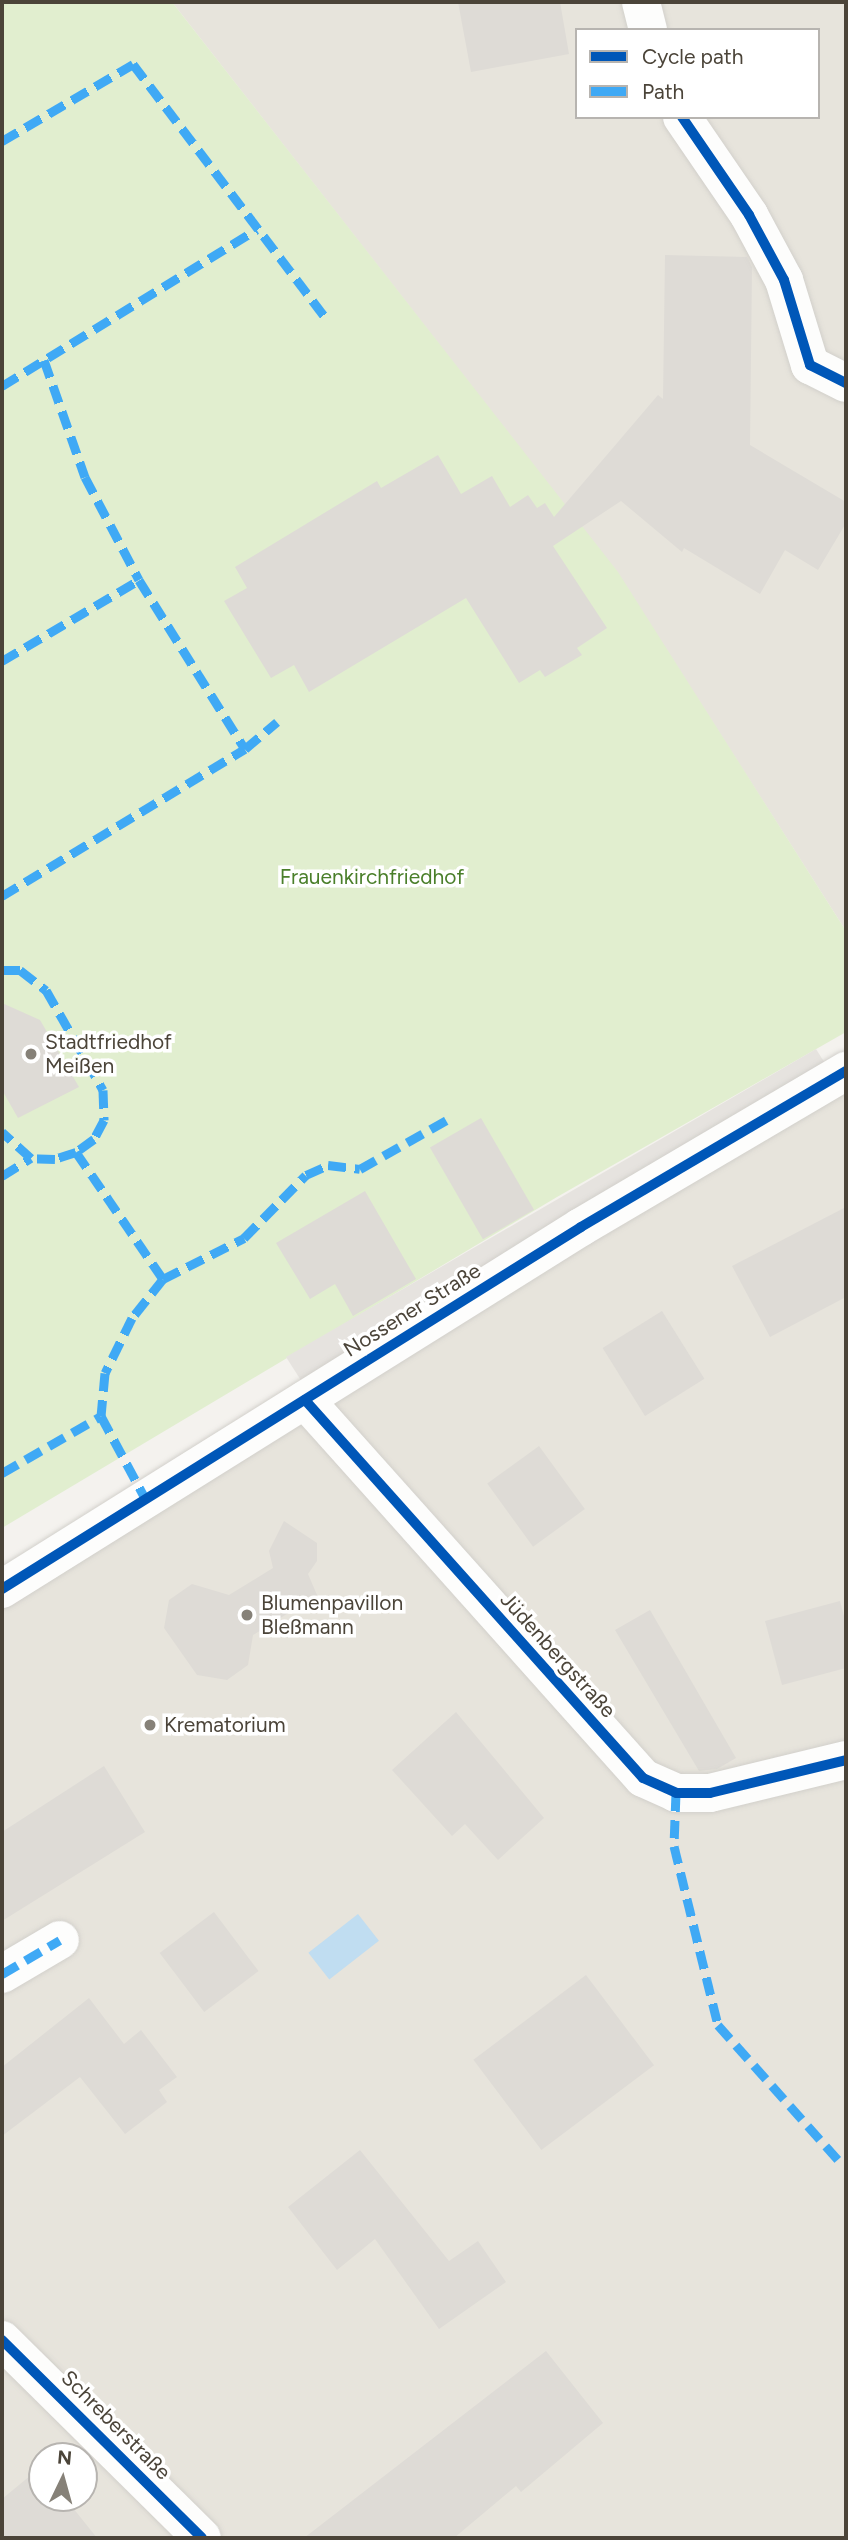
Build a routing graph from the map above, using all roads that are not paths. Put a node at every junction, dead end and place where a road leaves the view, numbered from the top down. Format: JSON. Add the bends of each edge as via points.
{"nodes":[{"id":1,"x":641,"y":2,"type":"edge"},
{"id":2,"x":648,"y":28,"type":"edge"},
{"id":3,"x":683,"y":119,"type":"edge"},
{"id":4,"x":846,"y":383,"type":"edge"},
{"id":5,"x":846,"y":1071,"type":"edge"},
{"id":6,"x":305,"y":1400,"type":"junction"},
{"id":7,"x":2,"y":1589,"type":"edge"},
{"id":8,"x":846,"y":1760,"type":"edge"},
{"id":9,"x":60,"y":1940,"type":"dead end"},
{"id":10,"x":2,"y":1974,"type":"edge"},
{"id":11,"x":2,"y":2340,"type":"edge"},
{"id":12,"x":202,"y":2538,"type":"edge"}],
"edges":[{"from":1,"to":2,"type":"street"},
{"from":3,"to":4,"type":"street","via":[[749,215],[784,280],[810,365]]},
{"from":5,"to":6,"type":"street","name":"Nossener Straße","via":[[581,1227]]},
{"from":6,"to":7,"type":"street","name":"Nossener Straße"},
{"from":6,"to":8,"type":"street","name":"Jüdenbergstraße","via":[[643,1778],[676,1793],[710,1793]]},
{"from":9,"to":10,"type":"street"},
{"from":11,"to":12,"type":"street","name":"Schreberstraße"}]}
